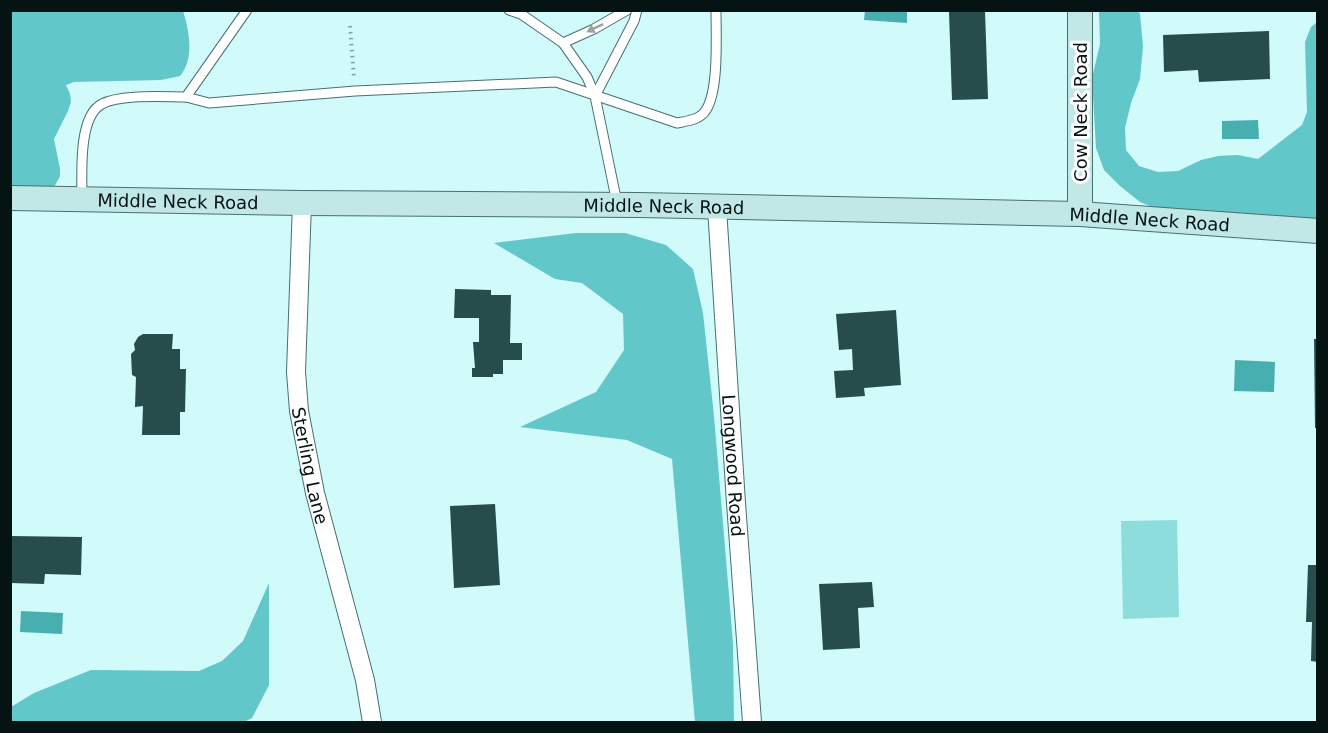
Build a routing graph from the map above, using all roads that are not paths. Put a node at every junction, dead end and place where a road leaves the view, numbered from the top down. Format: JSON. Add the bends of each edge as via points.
{"nodes":[{"id":1,"x":247,"y":10,"type":"edge"},
{"id":2,"x":509,"y":10,"type":"edge"},
{"id":3,"x":627,"y":10,"type":"edge"},
{"id":4,"x":637,"y":10,"type":"edge"},
{"id":5,"x":716,"y":10,"type":"edge"},
{"id":6,"x":1080,"y":10,"type":"edge"},
{"id":7,"x":563,"y":43,"type":"junction"},
{"id":8,"x":595,"y":96,"type":"junction"},
{"id":9,"x":186,"y":97,"type":"junction"},
{"id":10,"x":10,"y":198,"type":"edge"},
{"id":11,"x":82,"y":199,"type":"junction"},
{"id":12,"x":302,"y":203,"type":"junction"},
{"id":13,"x":618,"y":205,"type":"junction"},
{"id":14,"x":717,"y":208,"type":"junction"},
{"id":15,"x":1080,"y":214,"type":"junction"},
{"id":16,"x":1317,"y":231,"type":"edge"},
{"id":17,"x":372,"y":723,"type":"edge"},
{"id":18,"x":752,"y":723,"type":"edge"}],
"edges":[{"from":1,"to":9,"type":"lane"},
{"from":2,"to":7,"type":"lane"},
{"from":3,"to":7,"type":"lane","one_way":true},
{"from":4,"to":8,"type":"lane"},
{"from":5,"to":8,"type":"lane","via":[[714,90],[706,112],[693,120],[676,123]]},
{"from":6,"to":15,"type":"main road","name":"Cow Neck Road"},
{"from":7,"to":8,"type":"lane"},
{"from":8,"to":9,"type":"lane","via":[[556,82],[355,91],[209,103]]},
{"from":8,"to":13,"type":"lane"},
{"from":9,"to":11,"type":"lane","via":[[128,98],[100,104],[89,119],[83,146]]},
{"from":10,"to":11,"type":"main road","name":"Middle Neck Road"},
{"from":11,"to":12,"type":"main road","name":"Middle Neck Road"},
{"from":12,"to":13,"type":"main road","name":"Middle Neck Road"},
{"from":12,"to":17,"type":"street","name":"Sterling Lane","via":[[296,372],[299,411],[315,493],[365,680]]},
{"from":13,"to":14,"type":"main road","name":"Middle Neck Road"},
{"from":14,"to":15,"type":"main road","name":"Middle Neck Road"},
{"from":14,"to":18,"type":"street","name":"Longwood Road"},
{"from":15,"to":16,"type":"main road","name":"Middle Neck Road"}]}
